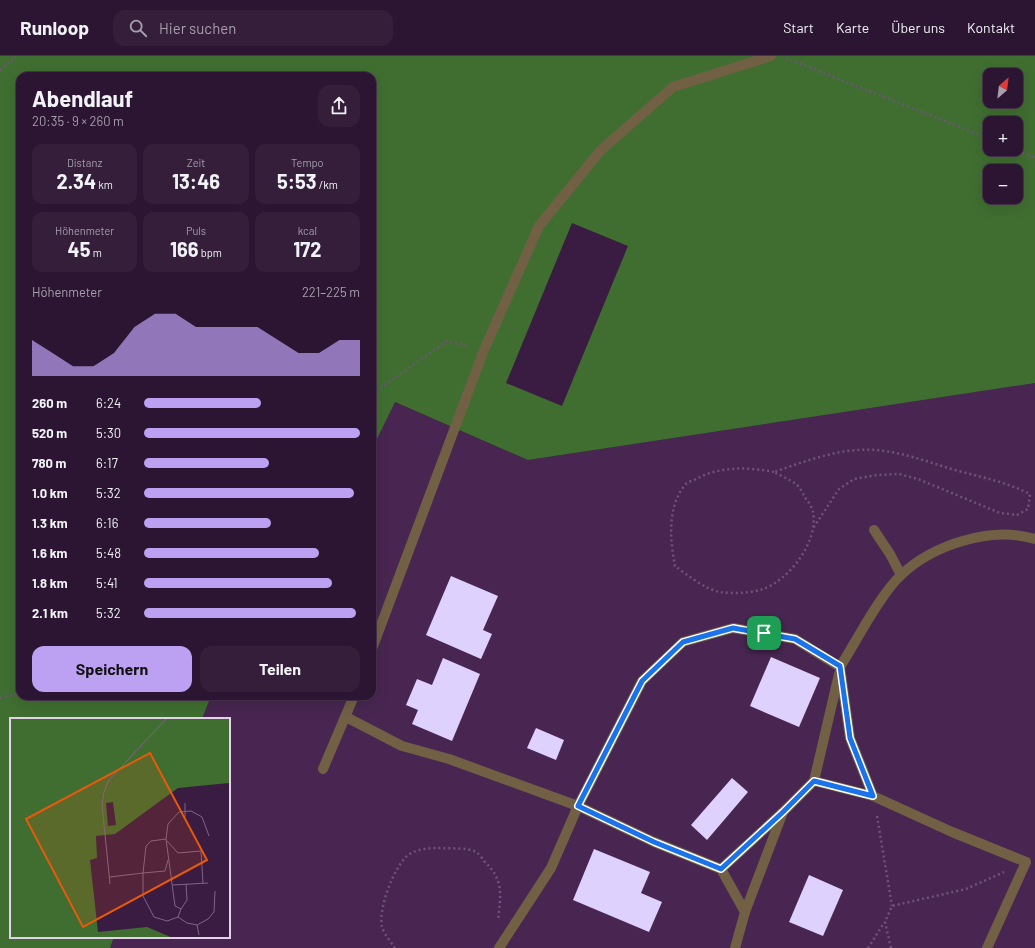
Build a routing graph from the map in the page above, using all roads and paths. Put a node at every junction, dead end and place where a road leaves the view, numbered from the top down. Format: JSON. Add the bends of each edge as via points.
{"nodes":[{"id":1,"x":16,"y":56,"type":"edge"},
{"id":2,"x":771,"y":56,"type":"edge"},
{"id":3,"x":782,"y":56,"type":"edge"},
{"id":4,"x":0,"y":70,"type":"edge"},
{"id":5,"x":983,"y":136,"type":"edge"},
{"id":6,"x":1023,"y":153,"type":"edge"},
{"id":7,"x":1035,"y":158,"type":"edge"},
{"id":8,"x":484,"y":350,"type":"junction"},
{"id":9,"x":376,"y":391,"type":"edge"},
{"id":10,"x":774,"y":472,"type":"junction"},
{"id":11,"x":812,"y":530,"type":"junction"},
{"id":12,"x":874,"y":530,"type":"dead end"},
{"id":13,"x":1035,"y":539,"type":"edge"},
{"id":14,"x":901,"y":575,"type":"junction"},
{"id":15,"x":376,"y":638,"type":"edge"},
{"id":16,"x":840,"y":666,"type":"junction"},
{"id":17,"x":16,"y":693,"type":"edge"},
{"id":18,"x":0,"y":698,"type":"edge"},
{"id":19,"x":352,"y":700,"type":"edge"},
{"id":20,"x":346,"y":717,"type":"junction"},
{"id":21,"x":323,"y":769,"type":"dead end"},
{"id":22,"x":814,"y":781,"type":"junction"},
{"id":23,"x":873,"y":796,"type":"junction"},
{"id":24,"x":578,"y":806,"type":"junction"},
{"id":25,"x":783,"y":812,"type":"junction"},
{"id":26,"x":1026,"y":862,"type":"junction"},
{"id":27,"x":721,"y":869,"type":"junction"},
{"id":28,"x":892,"y":906,"type":"junction"},
{"id":29,"x":745,"y":912,"type":"junction"},
{"id":30,"x":885,"y":922,"type":"junction"},
{"id":31,"x":497,"y":924,"type":"dead end"},
{"id":32,"x":395,"y":948,"type":"edge"},
{"id":33,"x":499,"y":948,"type":"edge"},
{"id":34,"x":735,"y":948,"type":"edge"},
{"id":35,"x":868,"y":948,"type":"edge"},
{"id":36,"x":891,"y":948,"type":"edge"},
{"id":37,"x":987,"y":948,"type":"edge"}],
"edges":[{"from":1,"to":4,"type":"path"},
{"from":2,"to":8,"type":"lane","via":[[672,87],[601,150],[538,226]]},
{"from":3,"to":5,"type":"path"},
{"from":6,"to":7,"type":"path"},
{"from":8,"to":9,"type":"path","via":[[447,341]]},
{"from":8,"to":15,"type":"lane"},
{"from":10,"to":11,"type":"path","via":[[797,484],[813,511]]},
{"from":10,"to":11,"type":"path","via":[[753,468],[719,471],[685,484],[677,501],[671,525],[675,566],[719,592],[760,590],[777,581],[793,567],[810,541]]},
{"from":10,"to":11,"type":"path","via":[[809,460],[849,451],[883,450],[1013,485],[1030,494],[1028,509],[1016,515],[1000,513],[918,479],[899,474],[877,475],[854,479],[839,489]]},
{"from":12,"to":14,"type":"lane"},
{"from":13,"to":14,"type":"lane","via":[[1022,535],[974,538],[936,550]]},
{"from":14,"to":16,"type":"lane"},
{"from":16,"to":22,"type":"lane"},
{"from":16,"to":23,"type":"lane","via":[[850,738]]},
{"from":16,"to":24,"type":"lane","via":[[795,639],[733,628],[683,642],[642,681]]},
{"from":17,"to":18,"type":"path"},
{"from":19,"to":20,"type":"lane"},
{"from":20,"to":21,"type":"lane"},
{"from":20,"to":24,"type":"lane","via":[[402,746]]},
{"from":22,"to":23,"type":"lane"},
{"from":22,"to":25,"type":"lane"},
{"from":23,"to":26,"type":"lane"},
{"from":23,"to":28,"type":"path"},
{"from":24,"to":27,"type":"lane","via":[[654,842]]},
{"from":24,"to":33,"type":"lane","via":[[551,868]]},
{"from":25,"to":27,"type":"lane"},
{"from":25,"to":29,"type":"lane"},
{"from":26,"to":28,"type":"path","via":[[966,889]]},
{"from":26,"to":37,"type":"lane"},
{"from":27,"to":29,"type":"lane"},
{"from":28,"to":30,"type":"path"},
{"from":29,"to":34,"type":"lane"},
{"from":30,"to":35,"type":"path"},
{"from":30,"to":36,"type":"path"},
{"from":31,"to":32,"type":"path","via":[[499,879],[475,852],[457,849],[417,850],[407,856],[399,867],[388,888],[383,910],[382,927]]}]}
